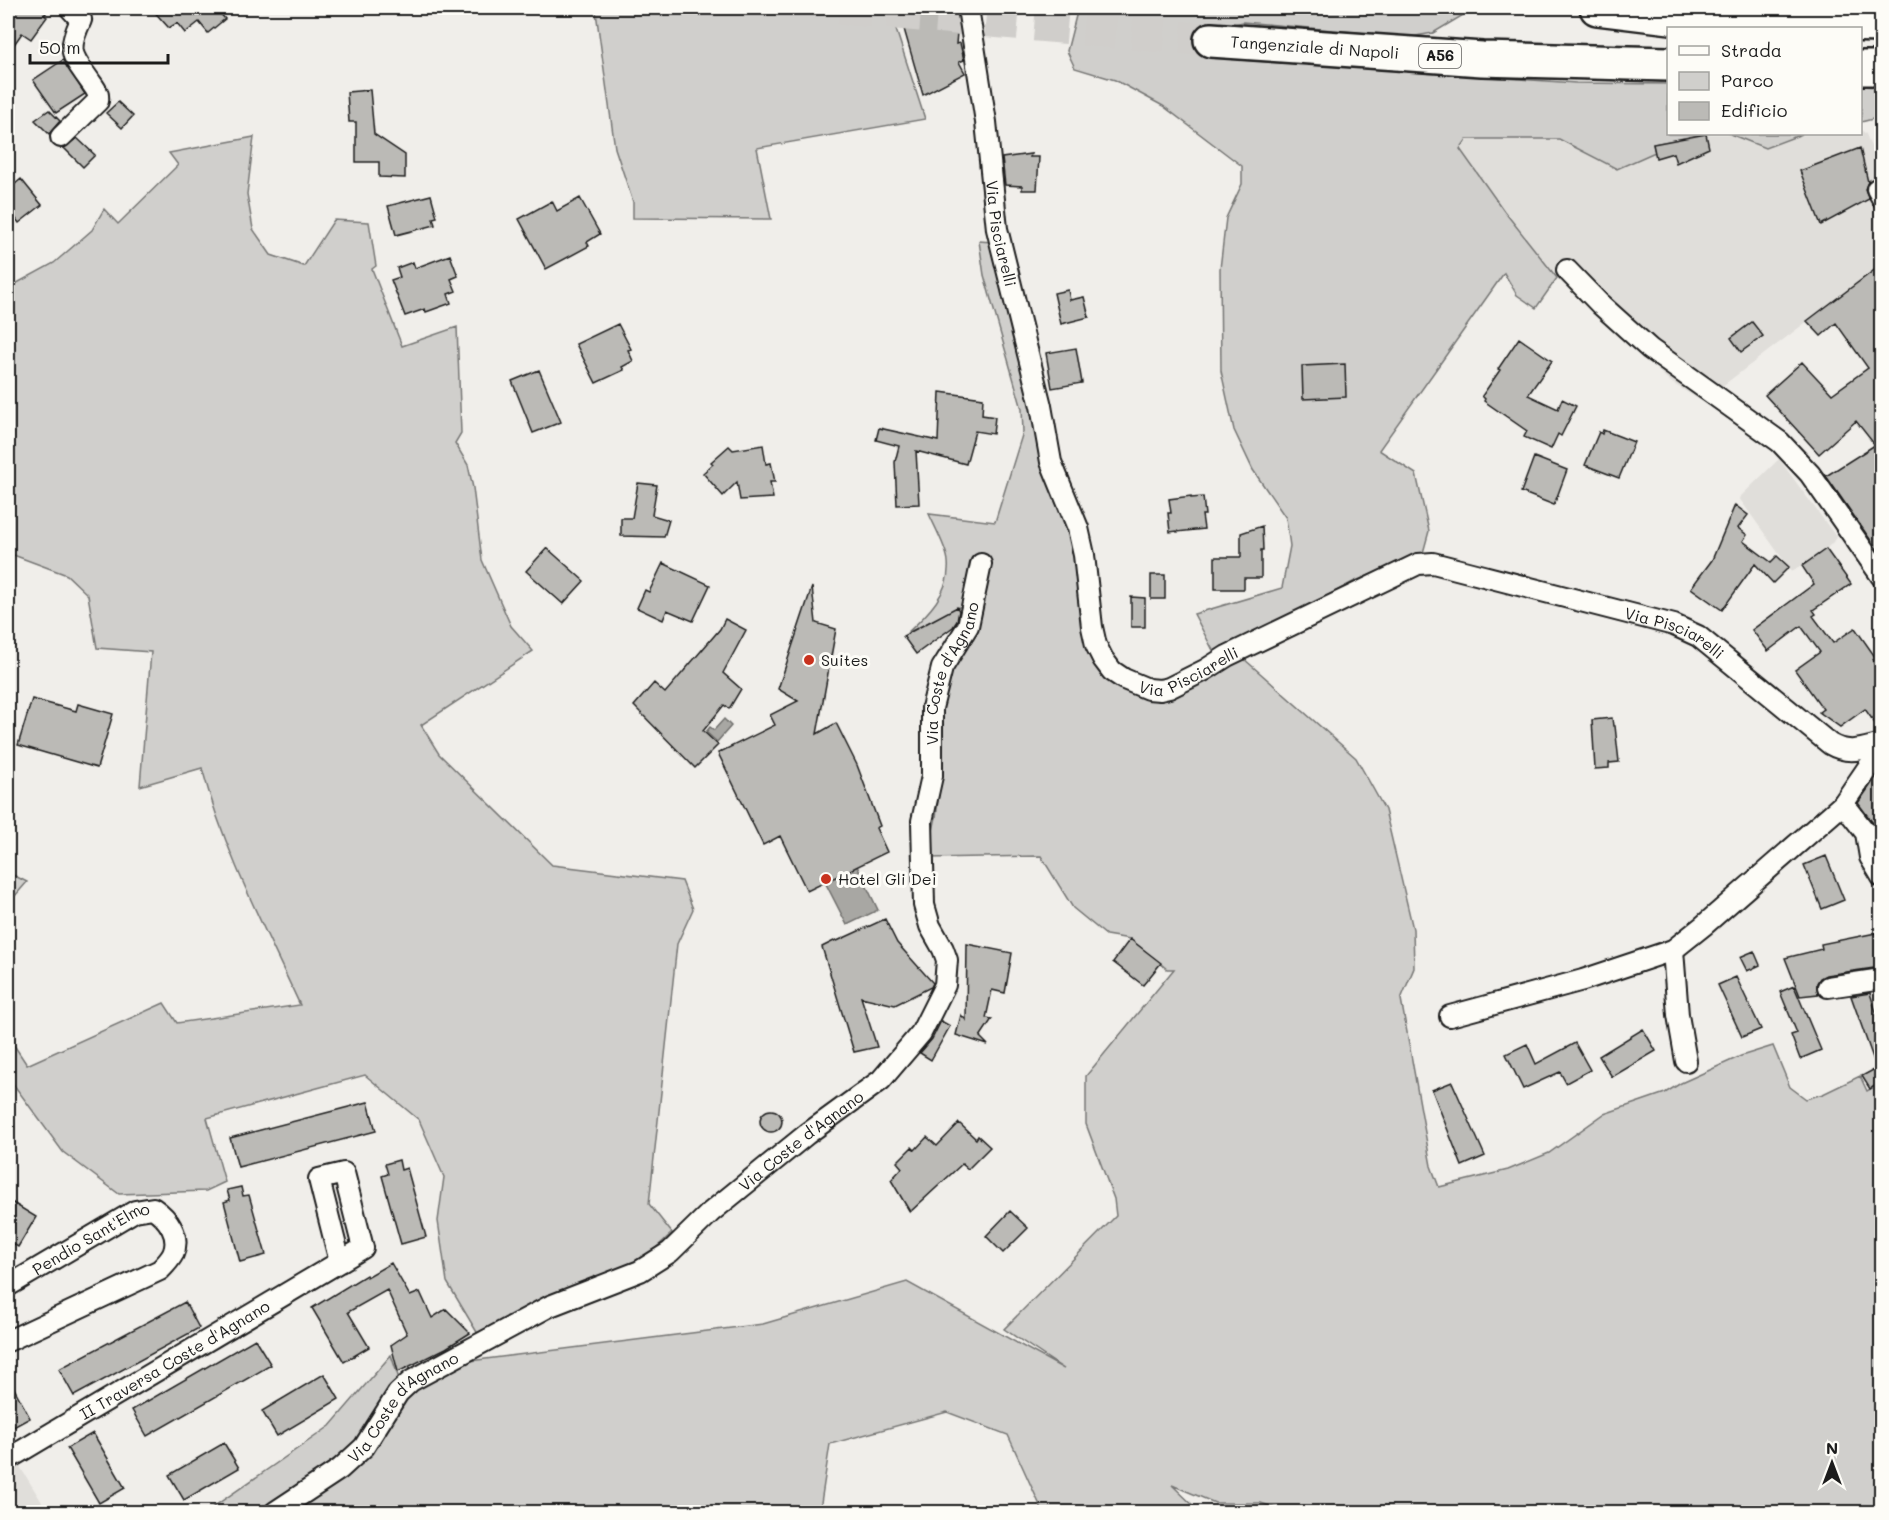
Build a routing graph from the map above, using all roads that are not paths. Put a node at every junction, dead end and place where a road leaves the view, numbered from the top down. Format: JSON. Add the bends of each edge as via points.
{"nodes":[{"id":1,"x":70,"y":8,"type":"edge"},
{"id":2,"x":968,"y":8,"type":"edge"},
{"id":3,"x":1576,"y":8,"type":"edge"},
{"id":4,"x":1597,"y":8,"type":"edge"},
{"id":5,"x":1707,"y":8,"type":"edge"},
{"id":6,"x":1881,"y":13,"type":"edge"},
{"id":7,"x":1881,"y":25,"type":"edge"},
{"id":8,"x":1667,"y":29,"type":"edge"},
{"id":9,"x":1881,"y":36,"type":"edge"},
{"id":10,"x":1862,"y":37,"type":"edge"},
{"id":11,"x":1211,"y":40,"type":"tunnel mouth"},
{"id":12,"x":1667,"y":64,"type":"edge"},
{"id":13,"x":1862,"y":68,"type":"edge"},
{"id":14,"x":1881,"y":68,"type":"edge"},
{"id":15,"x":61,"y":138,"type":"dead end"},
{"id":16,"x":1567,"y":270,"type":"dead end"},
{"id":17,"x":981,"y":564,"type":"dead end"},
{"id":18,"x":1881,"y":577,"type":"edge"},
{"id":19,"x":1881,"y":744,"type":"edge"},
{"id":20,"x":1881,"y":753,"type":"edge"},
{"id":21,"x":1843,"y":804,"type":"junction"},
{"id":22,"x":1881,"y":877,"type":"edge"},
{"id":23,"x":1673,"y":950,"type":"junction"},
{"id":24,"x":1881,"y":978,"type":"edge"},
{"id":25,"x":1828,"y":987,"type":"dead end"},
{"id":26,"x":1450,"y":1016,"type":"dead end"},
{"id":27,"x":1686,"y":1061,"type":"dead end"},
{"id":28,"x":340,"y":1262,"type":"dead end"},
{"id":29,"x":8,"y":1286,"type":"edge"},
{"id":30,"x":8,"y":1341,"type":"edge"},
{"id":31,"x":8,"y":1459,"type":"edge"},
{"id":32,"x":275,"y":1512,"type":"edge"}],
"edges":[{"from":1,"to":15,"type":"street","via":[[81,20],[72,39],[73,57],[99,94],[98,102]]},
{"from":2,"to":19,"type":"street","name":"Via Pisciarelli","via":[[998,229],[1051,462],[1078,528],[1096,645],[1112,671],[1148,690],[1169,688],[1418,564],[1433,563],[1674,624],[1698,636],[1830,744],[1851,751]]},
{"from":3,"to":8,"type":"highway","via":[[1614,21]]},
{"from":4,"to":7,"type":"highway","via":[[1703,21]]},
{"from":5,"to":6,"type":"highway"},
{"from":9,"to":10,"type":"highway"},
{"from":11,"to":12,"type":"highway","name":"Tangenziale di Napoli","number":"A56","via":[[1482,59]]},
{"from":13,"to":14,"type":"highway"},
{"from":16,"to":18,"type":"street","via":[[1650,349],[1780,442],[1810,474]]},
{"from":17,"to":32,"type":"street","name":"Via Coste d'Agnano","via":[[968,626],[942,668],[932,708],[932,776],[922,821],[924,905],[947,960],[945,985],[921,1034],[881,1080],[711,1212],[670,1252],[640,1271],[550,1305],[411,1382],[398,1393],[364,1447],[340,1469]]},
{"from":20,"to":21,"type":"street"},
{"from":21,"to":22,"type":"street","via":[[1866,832],[1870,857]]},
{"from":21,"to":23,"type":"street"},
{"from":23,"to":26,"type":"street","via":[[1583,980]]},
{"from":23,"to":27,"type":"street"},
{"from":24,"to":25,"type":"street"},
{"from":28,"to":31,"type":"street","name":"II Traversa Coste d'Agnano"},
{"from":29,"to":30,"type":"street","name":"Pendio Sant'Elmo","via":[[135,1211],[153,1208],[164,1215],[176,1240],[172,1256],[160,1270]]}]}
